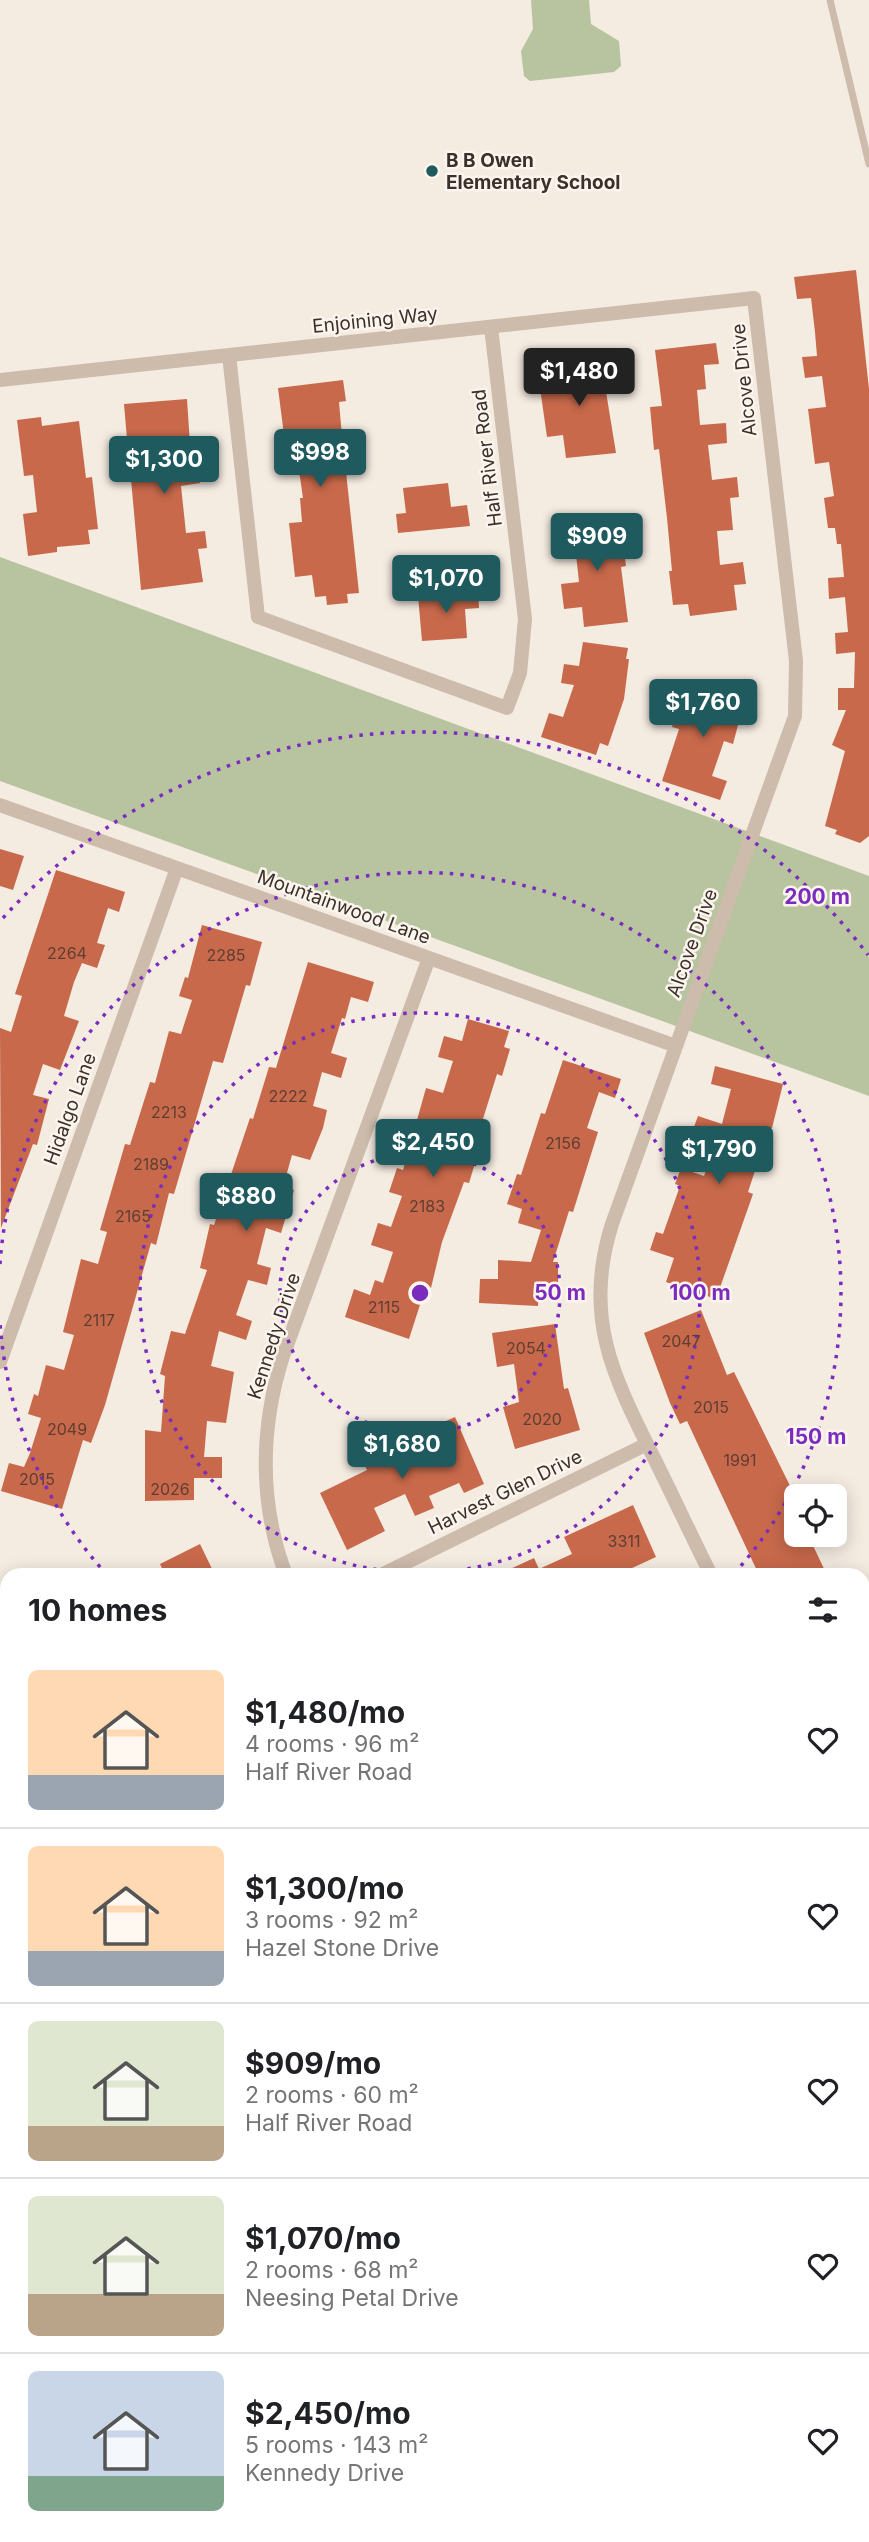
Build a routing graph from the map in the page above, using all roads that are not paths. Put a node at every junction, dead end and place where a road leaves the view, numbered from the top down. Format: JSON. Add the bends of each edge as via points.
{"nodes":[{"id":1,"x":830,"y":0,"type":"edge"},
{"id":2,"x":869,"y":164,"type":"edge"},
{"id":3,"x":754,"y":298,"type":"joint"},
{"id":4,"x":491,"y":327,"type":"junction"},
{"id":5,"x":229,"y":355,"type":"junction"},
{"id":6,"x":0,"y":380,"type":"edge"},
{"id":7,"x":0,"y":805,"type":"edge"},
{"id":8,"x":177,"y":868,"type":"junction"},
{"id":9,"x":429,"y":958,"type":"junction"},
{"id":10,"x":676,"y":1046,"type":"junction"},
{"id":11,"x":0,"y":1362,"type":"edge"},
{"id":12,"x":647,"y":1444,"type":"junction"},
{"id":13,"x":284,"y":1568,"type":"edge"},
{"id":14,"x":395,"y":1568,"type":"edge"},
{"id":15,"x":708,"y":1568,"type":"edge"}],
"edges":[{"from":1,"to":2,"type":"lane"},
{"from":3,"to":4,"type":"street","name":"Enjoining Way"},
{"from":3,"to":10,"type":"street","name":"Alcove Drive","via":[[796,661],[795,716]]},
{"from":4,"to":5,"type":"street","name":"Enjoining Way"},
{"from":4,"to":5,"type":"street","name":"Half River Road","via":[[525,619],[520,673],[508,708],[258,617]]},
{"from":5,"to":6,"type":"street","name":"Enjoining Way"},
{"from":7,"to":8,"type":"street","name":"Mountainwood Lane"},
{"from":8,"to":9,"type":"street","name":"Mountainwood Lane"},
{"from":8,"to":11,"type":"street","name":"Hidalgo Lane"},
{"from":9,"to":10,"type":"street","name":"Mountainwood Lane"},
{"from":9,"to":13,"type":"street","name":"Kennedy Drive","via":[[272,1397],[265,1447],[266,1489]]},
{"from":10,"to":12,"type":"street","name":"Alcove Drive","via":[[608,1238],[600,1286],[601,1328],[608,1358]]},
{"from":12,"to":14,"type":"street","name":"Harvest Glen Drive"},
{"from":12,"to":15,"type":"street","name":"Alcove Drive"}]}
